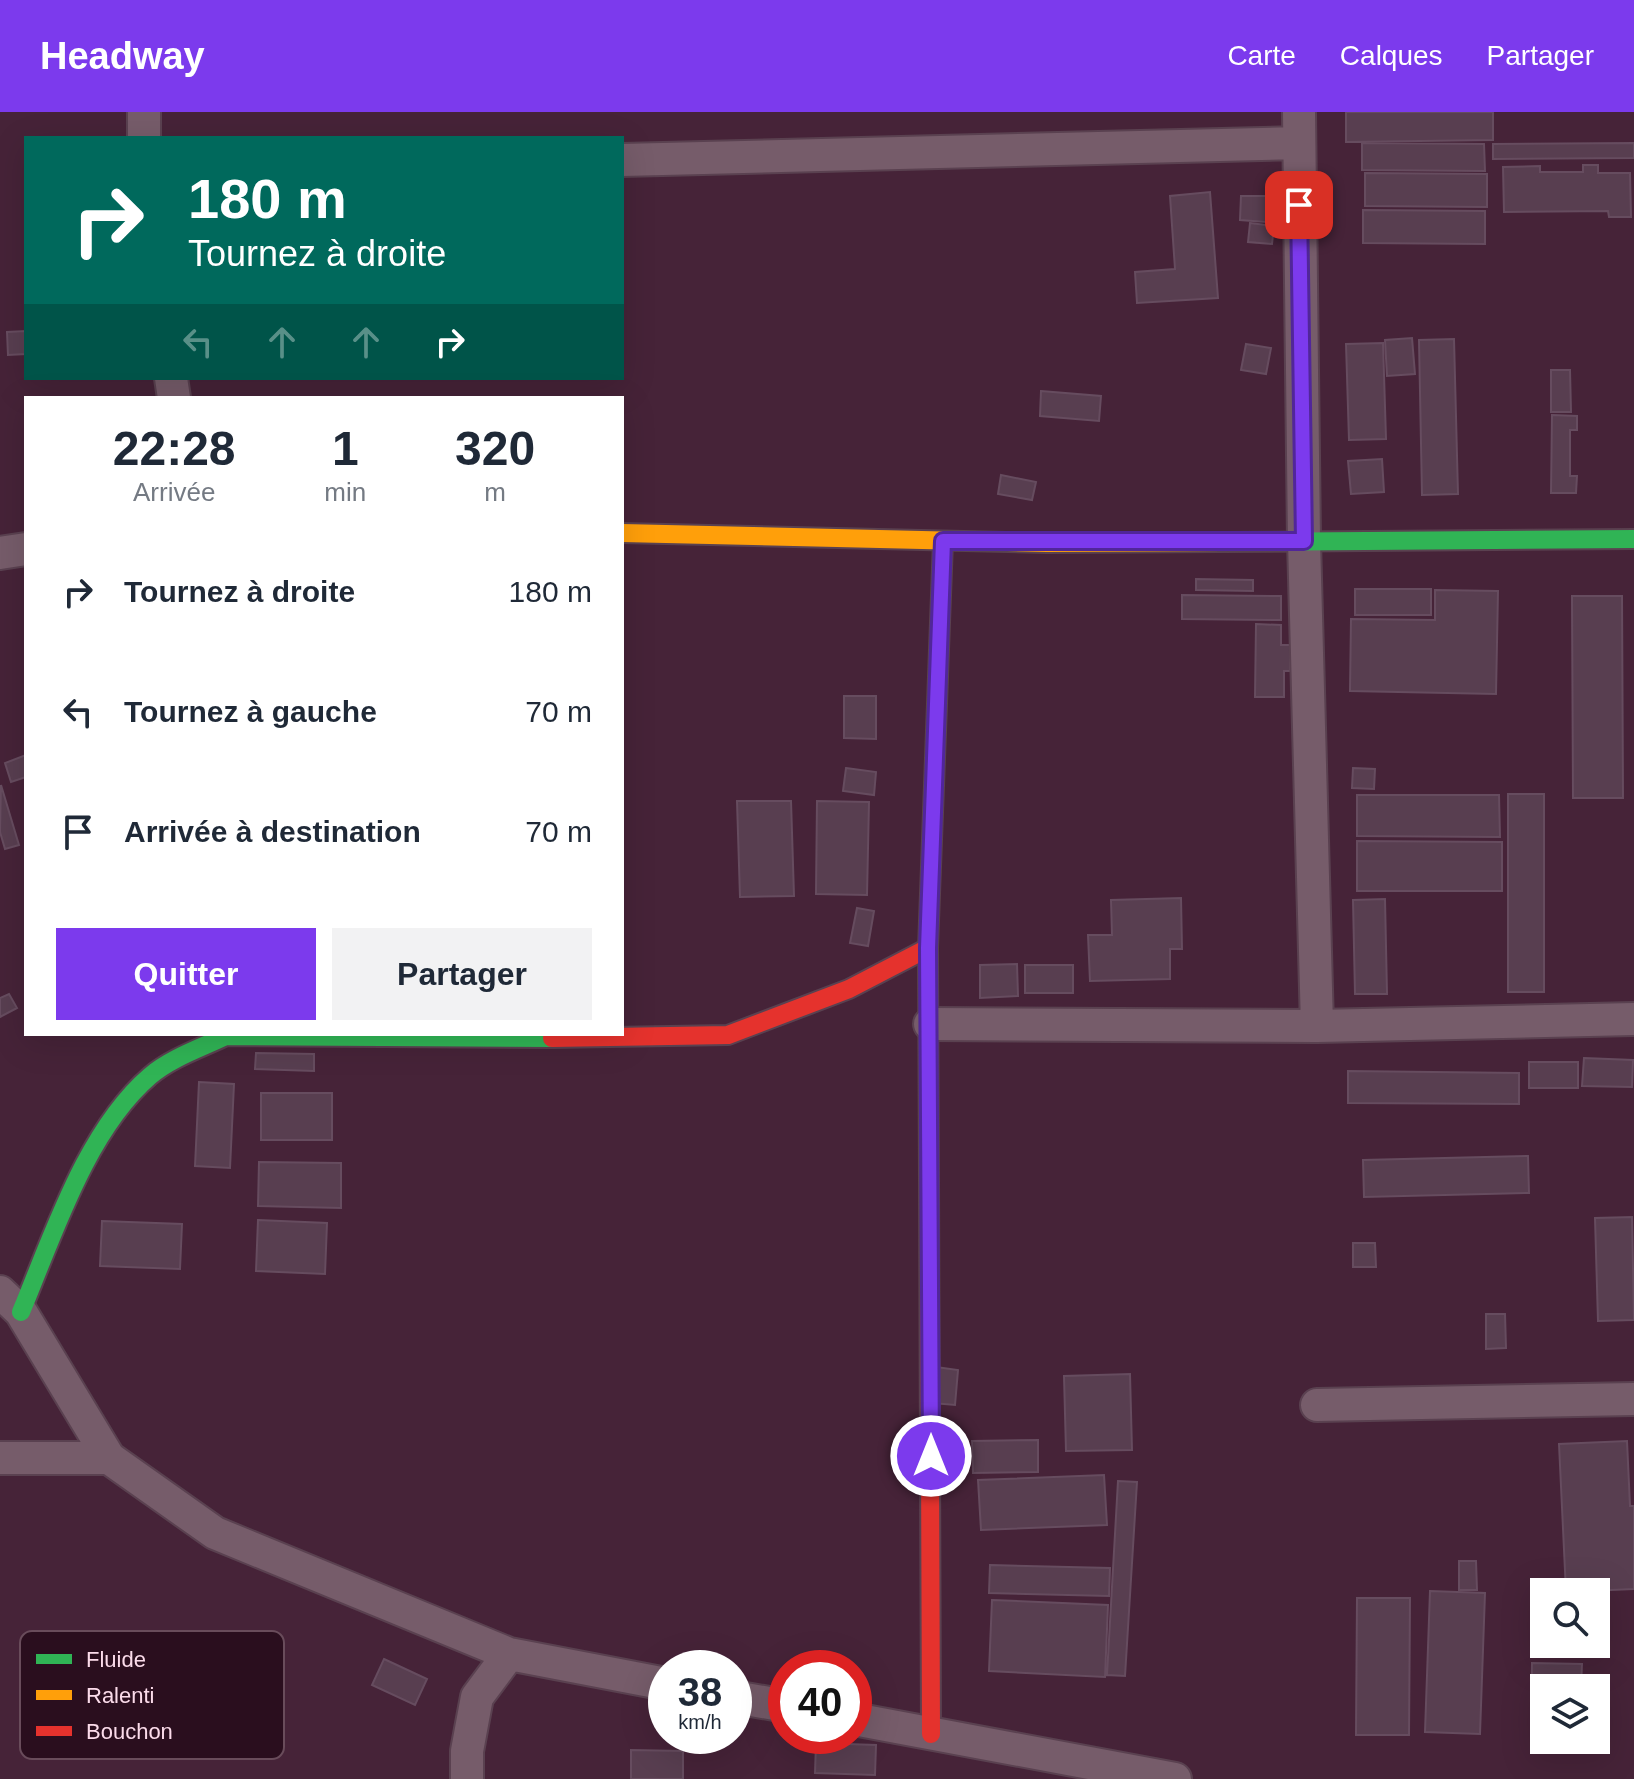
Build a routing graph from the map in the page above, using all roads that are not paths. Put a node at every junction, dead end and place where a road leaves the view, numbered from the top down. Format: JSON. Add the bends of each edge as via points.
{"nodes":[{"id":1,"x":144,"y":112,"type":"edge"},
{"id":2,"x":1298,"y":128,"type":"edge"},
{"id":3,"x":144,"y":136,"type":"edge"},
{"id":4,"x":624,"y":160,"type":"edge"},
{"id":5,"x":624,"y":533,"type":"edge"},
{"id":6,"x":1634,"y":539,"type":"edge"},
{"id":7,"x":943,"y":541,"type":"junction"},
{"id":8,"x":1304,"y":541,"type":"junction"},
{"id":9,"x":24,"y":549,"type":"edge"},
{"id":10,"x":0,"y":553,"type":"edge"},
{"id":11,"x":928,"y":948,"type":"junction"},
{"id":12,"x":1634,"y":1019,"type":"edge"},
{"id":13,"x":930,"y":1024,"type":"junction"},
{"id":14,"x":1317,"y":1026,"type":"junction"},
{"id":15,"x":10,"y":1302,"type":"edge"},
{"id":16,"x":1634,"y":1399,"type":"edge"},
{"id":17,"x":1317,"y":1405,"type":"dead end"},
{"id":18,"x":0,"y":1458,"type":"edge"},
{"id":19,"x":109,"y":1458,"type":"junction"},
{"id":20,"x":509,"y":1654,"type":"junction"},
{"id":21,"x":648,"y":1681,"type":"edge"},
{"id":22,"x":872,"y":1723,"type":"edge"},
{"id":23,"x":931,"y":1734,"type":"junction"},
{"id":24,"x":467,"y":1779,"type":"edge"},
{"id":25,"x":1175,"y":1779,"type":"edge"}],
"edges":[{"from":1,"to":3,"type":"street"},
{"from":2,"to":4,"type":"street"},
{"from":2,"to":8,"type":"street"},
{"from":5,"to":7,"type":"street"},
{"from":6,"to":8,"type":"street"},
{"from":7,"to":8,"type":"street"},
{"from":7,"to":11,"type":"street"},
{"from":8,"to":14,"type":"street"},
{"from":9,"to":10,"type":"street"},
{"from":11,"to":13,"type":"street"},
{"from":11,"to":15,"type":"street","via":[[849,989],[728,1035],[226,1036],[168,1062],[121,1104]]},
{"from":12,"to":14,"type":"street"},
{"from":13,"to":14,"type":"street"},
{"from":13,"to":23,"type":"street"},
{"from":15,"to":19,"type":"street"},
{"from":16,"to":17,"type":"street"},
{"from":18,"to":19,"type":"street"},
{"from":19,"to":20,"type":"street","via":[[215,1533]]},
{"from":20,"to":21,"type":"street"},
{"from":20,"to":24,"type":"street","via":[[477,1697]]},
{"from":22,"to":23,"type":"street"},
{"from":23,"to":25,"type":"street"}]}
